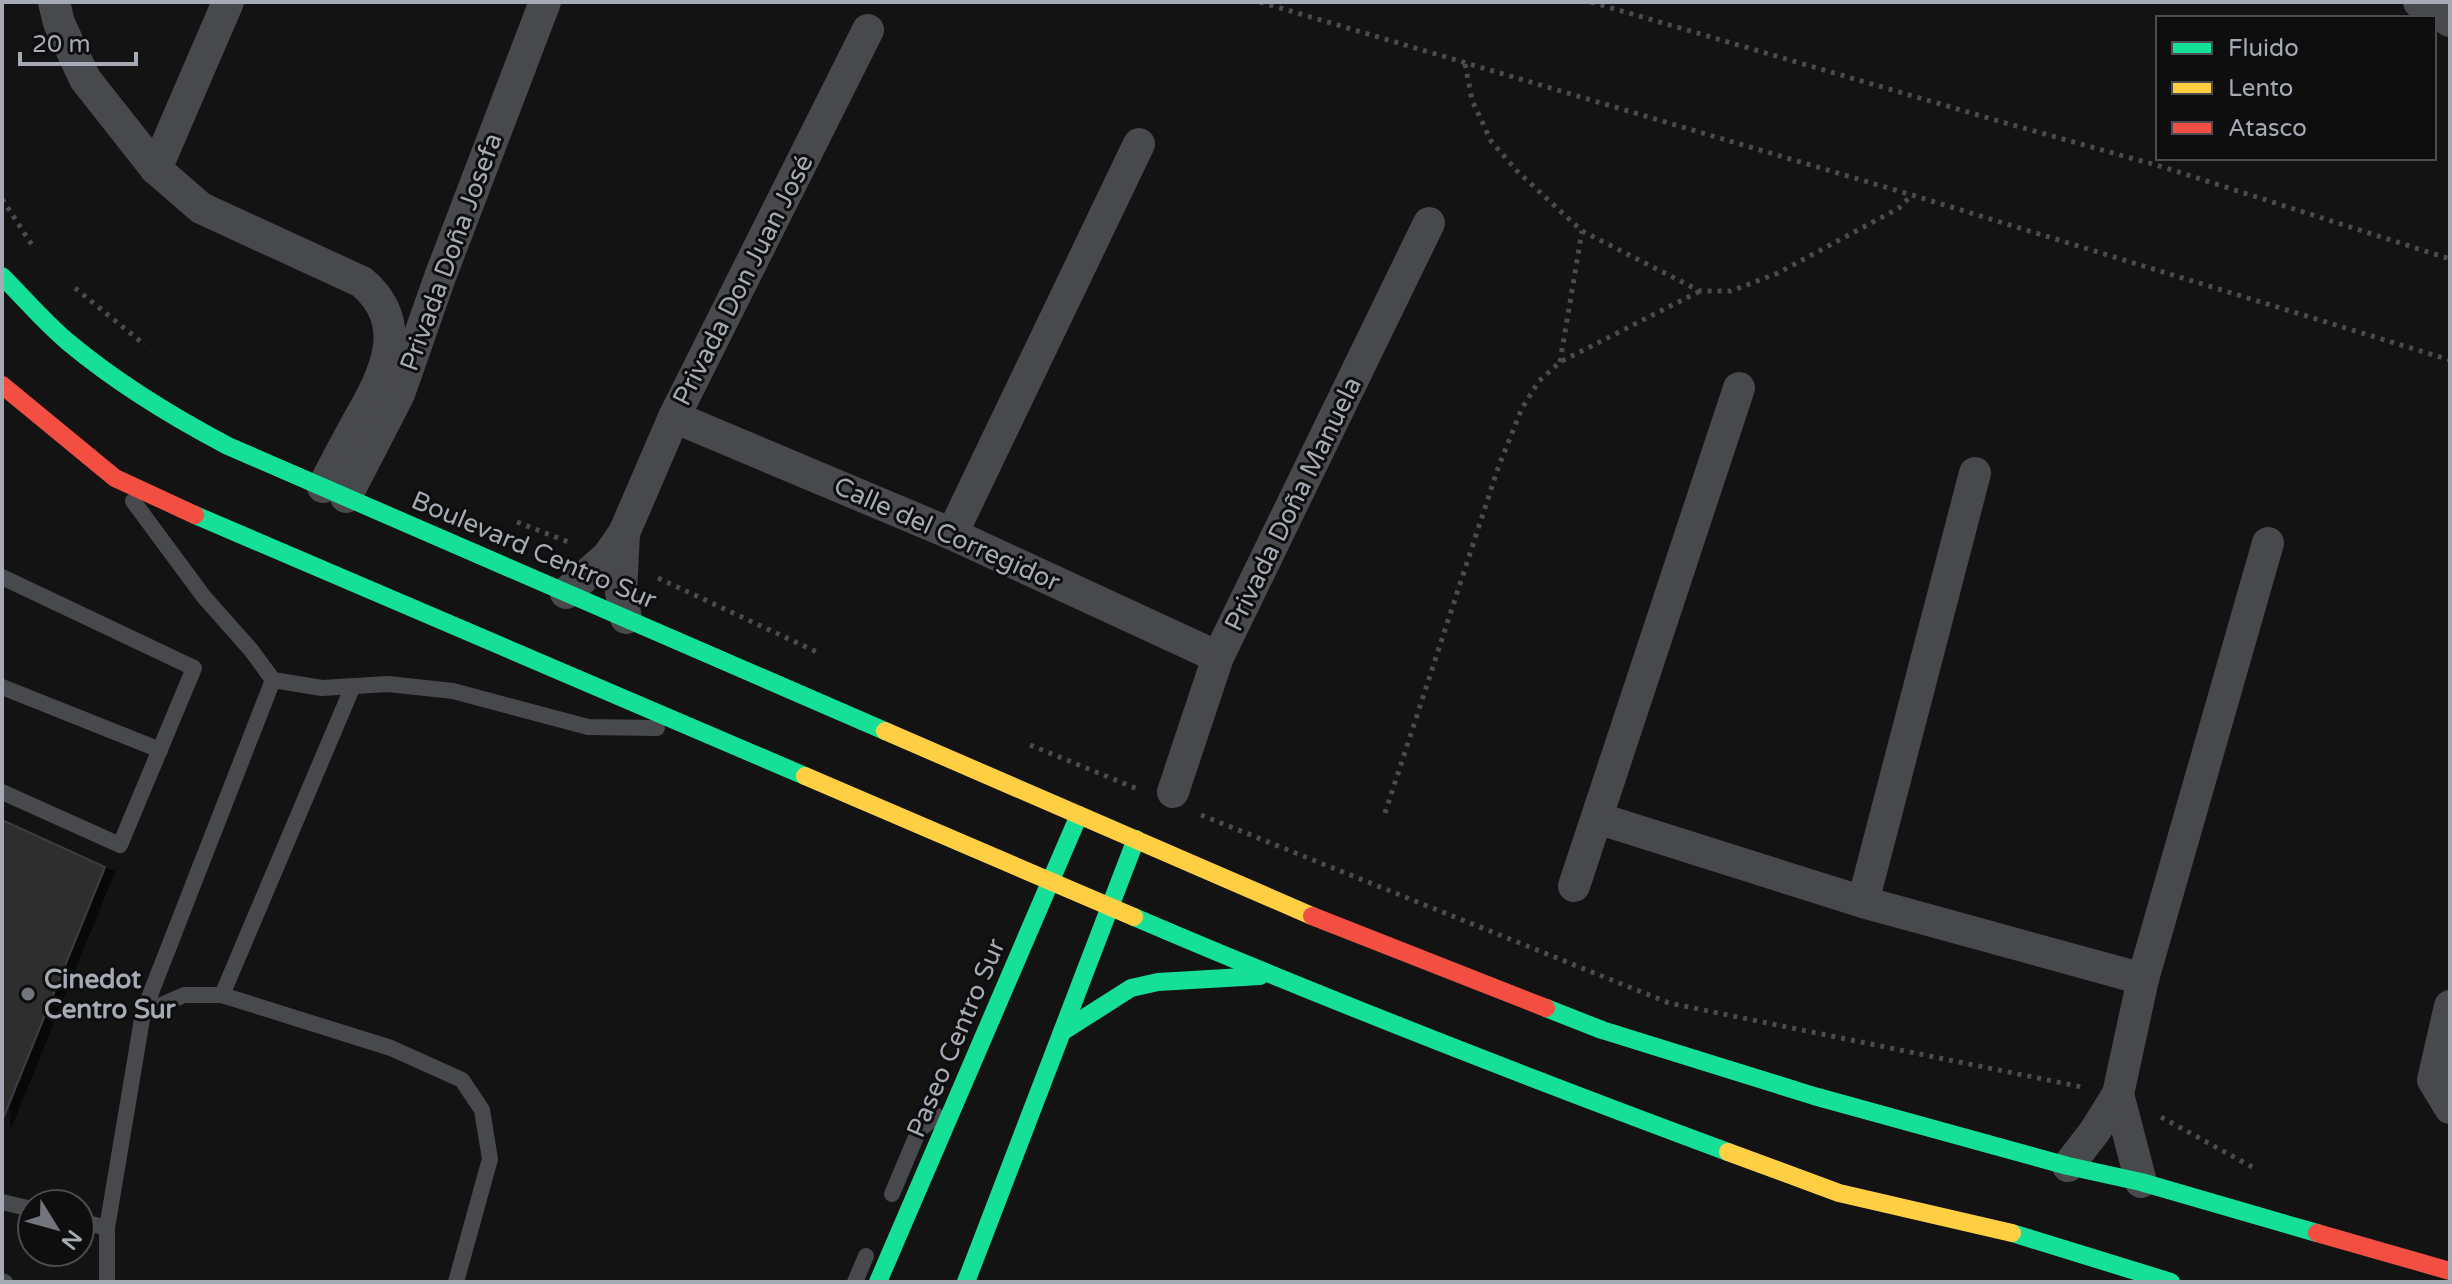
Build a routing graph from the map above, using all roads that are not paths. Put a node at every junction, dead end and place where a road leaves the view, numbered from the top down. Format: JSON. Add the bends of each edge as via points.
{"nodes":[{"id":1,"x":54,"y":2,"type":"edge"},
{"id":2,"x":228,"y":2,"type":"edge"},
{"id":3,"x":545,"y":2,"type":"edge"},
{"id":4,"x":2419,"y":2,"type":"edge"},
{"id":5,"x":2450,"y":21,"type":"edge"},
{"id":6,"x":868,"y":30,"type":"dead end"},
{"id":7,"x":1139,"y":144,"type":"dead end"},
{"id":8,"x":156,"y":169,"type":"junction"},
{"id":9,"x":1429,"y":223,"type":"dead end"},
{"id":10,"x":2,"y":276,"type":"edge"},
{"id":11,"x":2,"y":385,"type":"edge"},
{"id":12,"x":1739,"y":388,"type":"dead end"},
{"id":13,"x":674,"y":417,"type":"junction"},
{"id":14,"x":1975,"y":473,"type":"dead end"},
{"id":15,"x":115,"y":478,"type":"junction"},
{"id":16,"x":334,"y":492,"type":"junction"},
{"id":17,"x":624,"y":533,"type":"junction"},
{"id":18,"x":952,"y":534,"type":"junction"},
{"id":19,"x":2268,"y":543,"type":"dead end"},
{"id":20,"x":2,"y":577,"type":"edge"},
{"id":21,"x":566,"y":593,"type":"junction"},
{"id":22,"x":626,"y":618,"type":"junction"},
{"id":23,"x":1218,"y":657,"type":"junction"},
{"id":24,"x":273,"y":680,"type":"junction"},
{"id":25,"x":353,"y":686,"type":"junction"},
{"id":26,"x":2,"y":687,"type":"edge"},
{"id":27,"x":693,"y":729,"type":"junction"},
{"id":28,"x":160,"y":750,"type":"junction"},
{"id":29,"x":2,"y":792,"type":"edge"},
{"id":30,"x":1173,"y":792,"type":"dead end"},
{"id":31,"x":1079,"y":815,"type":"junction"},
{"id":32,"x":1597,"y":818,"type":"junction"},
{"id":33,"x":1136,"y":839,"type":"junction"},
{"id":34,"x":1051,"y":882,"type":"junction"},
{"id":35,"x":1574,"y":886,"type":"dead end"},
{"id":36,"x":1863,"y":902,"type":"junction"},
{"id":37,"x":1110,"y":906,"type":"junction"},
{"id":38,"x":1068,"y":956,"type":"dead end"},
{"id":39,"x":1087,"y":967,"type":"junction"},
{"id":40,"x":1270,"y":975,"type":"junction"},
{"id":41,"x":2143,"y":979,"type":"junction"},
{"id":42,"x":222,"y":995,"type":"junction"},
{"id":43,"x":2450,"y":1006,"type":"edge"},
{"id":44,"x":143,"y":1013,"type":"junction"},
{"id":45,"x":1062,"y":1032,"type":"junction"},
{"id":46,"x":2118,"y":1094,"type":"junction"},
{"id":47,"x":957,"y":1100,"type":"junction"},
{"id":48,"x":2450,"y":1108,"type":"edge"},
{"id":49,"x":2068,"y":1166,"type":"junction"},
{"id":50,"x":2141,"y":1182,"type":"junction"},
{"id":51,"x":885,"y":1210,"type":"dead end"},
{"id":52,"x":96,"y":1225,"type":"edge"},
{"id":53,"x":107,"y":1228,"type":"junction"},
{"id":54,"x":874,"y":1238,"type":"dead end"},
{"id":55,"x":2450,"y":1271,"type":"edge"},
{"id":56,"x":107,"y":1282,"type":"edge"},
{"id":57,"x":456,"y":1282,"type":"edge"},
{"id":58,"x":855,"y":1282,"type":"edge"},
{"id":59,"x":878,"y":1282,"type":"edge"},
{"id":60,"x":966,"y":1282,"type":"edge"},
{"id":61,"x":2171,"y":1282,"type":"edge"}],
"edges":[{"from":1,"to":8,"type":"street","via":[[85,79]]},
{"from":2,"to":8,"type":"street"},
{"from":3,"to":16,"type":"street","name":"Privada Doña Josefa","via":[[399,394]]},
{"from":4,"to":5,"type":"street"},
{"from":6,"to":13,"type":"street","name":"Privada Don Juan José"},
{"from":7,"to":18,"type":"street"},
{"from":8,"to":16,"type":"street","name":"Privada Doña Josefa","via":[[201,208],[362,282],[377,295],[386,312],[390,344]]},
{"from":9,"to":23,"type":"street","name":"Privada Doña Manuela"},
{"from":10,"to":16,"type":"street","name":"Boulevard Centro Sur","via":[[66,340],[165,413]]},
{"from":11,"to":15,"type":"street"},
{"from":12,"to":32,"type":"street"},
{"from":13,"to":17,"type":"street","name":"Privada Don Juan José"},
{"from":13,"to":18,"type":"street","name":"Calle del Corregidor"},
{"from":14,"to":36,"type":"street"},
{"from":15,"to":24,"type":"lane"},
{"from":15,"to":27,"type":"street"},
{"from":16,"to":21,"type":"street","name":"Boulevard Centro Sur"},
{"from":17,"to":21,"type":"street","name":"Privada Don Juan José","via":[[608,556]]},
{"from":17,"to":22,"type":"street","name":"Privada Don Juan José","via":[[621,592]]},
{"from":18,"to":23,"type":"street","name":"Calle del Corregidor"},
{"from":19,"to":41,"type":"street"},
{"from":20,"to":28,"type":"lane","via":[[194,668]]},
{"from":21,"to":22,"type":"street","name":"Boulevard Centro Sur"},
{"from":22,"to":31,"type":"street","name":"Boulevard Centro Sur"},
{"from":23,"to":30,"type":"street","name":"Privada Doña Manuela"},
{"from":24,"to":25,"type":"lane","via":[[322,688]]},
{"from":24,"to":44,"type":"lane"},
{"from":25,"to":27,"type":"lane","via":[[453,691],[588,727]]},
{"from":25,"to":42,"type":"lane"},
{"from":26,"to":28,"type":"lane"},
{"from":27,"to":34,"type":"street"},
{"from":28,"to":29,"type":"lane","via":[[120,845]]},
{"from":31,"to":33,"type":"street","name":"Boulevard Centro Sur"},
{"from":31,"to":34,"type":"street","name":"Paseo Centro Sur"},
{"from":32,"to":35,"type":"street"},
{"from":32,"to":36,"type":"street"},
{"from":33,"to":37,"type":"street"},
{"from":33,"to":49,"type":"street","name":"Boulevard Centro Sur","via":[[1319,919],[1602,1030]]},
{"from":34,"to":37,"type":"street"},
{"from":34,"to":47,"type":"street","name":"Paseo Centro Sur","via":[[1029,950]]},
{"from":36,"to":41,"type":"street"},
{"from":37,"to":39,"type":"street"},
{"from":37,"to":40,"type":"street"},
{"from":38,"to":39,"type":"street"},
{"from":39,"to":45,"type":"street"},
{"from":40,"to":45,"type":"street","via":[[1131,988]]},
{"from":40,"to":61,"type":"street","via":[[1839,1193],[2009,1232]]},
{"from":41,"to":46,"type":"street"},
{"from":42,"to":44,"type":"lane","via":[[184,995]]},
{"from":42,"to":57,"type":"lane","via":[[391,1048],[462,1080],[482,1110],[490,1159]]},
{"from":43,"to":48,"type":"street","via":[[2433,1080]]},
{"from":44,"to":53,"type":"lane"},
{"from":45,"to":60,"type":"street"},
{"from":46,"to":49,"type":"street"},
{"from":46,"to":50,"type":"street"},
{"from":47,"to":51,"type":"lane","via":[[919,1130]]},
{"from":47,"to":59,"type":"street","name":"Paseo Centro Sur"},
{"from":49,"to":50,"type":"street","name":"Boulevard Centro Sur"},
{"from":50,"to":55,"type":"street","name":"Boulevard Centro Sur"},
{"from":52,"to":53,"type":"lane"},
{"from":53,"to":56,"type":"lane"},
{"from":54,"to":58,"type":"lane"}]}
